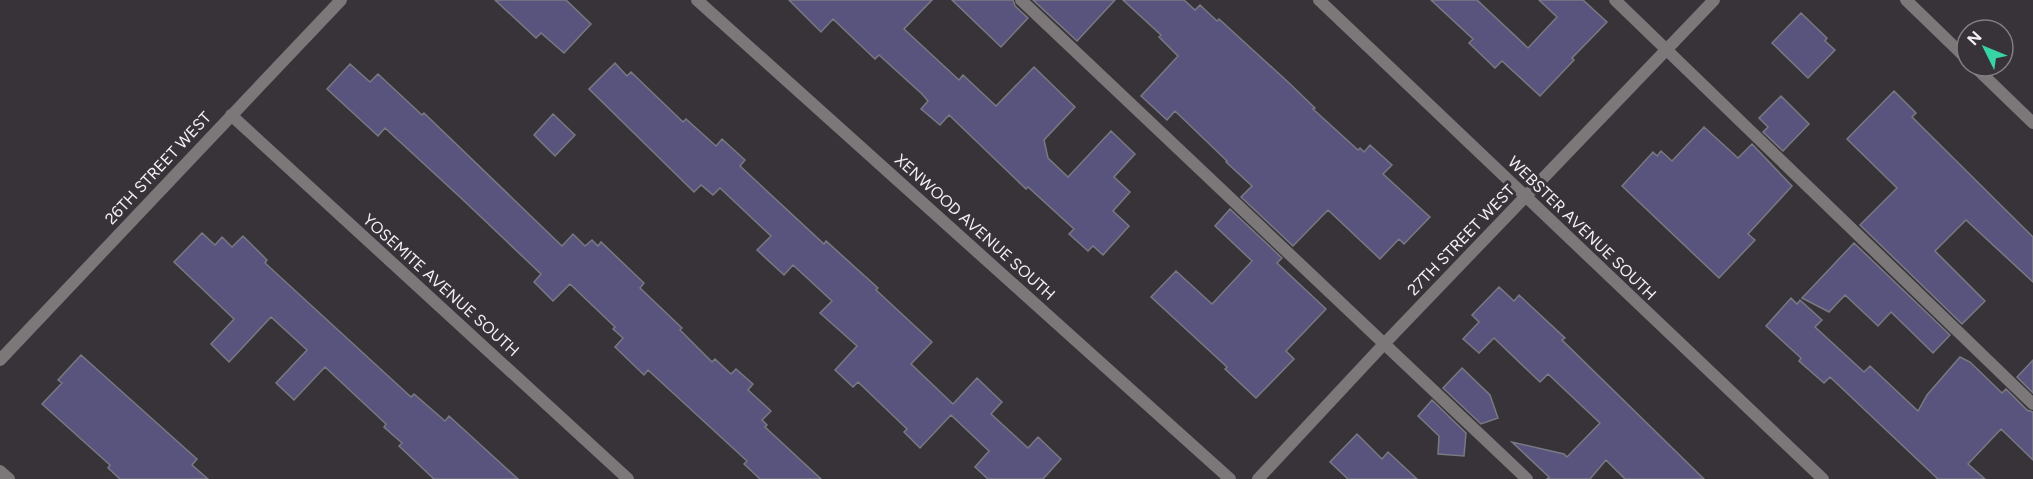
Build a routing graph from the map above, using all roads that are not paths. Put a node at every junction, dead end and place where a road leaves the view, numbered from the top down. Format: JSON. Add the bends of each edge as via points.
{"nodes":[{"id":1,"x":340,"y":0,"type":"edge"},
{"id":2,"x":697,"y":0,"type":"edge"},
{"id":3,"x":1022,"y":0,"type":"edge"},
{"id":4,"x":1320,"y":0,"type":"edge"},
{"id":5,"x":1615,"y":0,"type":"edge"},
{"id":6,"x":1714,"y":0,"type":"edge"},
{"id":7,"x":1906,"y":0,"type":"edge"},
{"id":8,"x":1955,"y":47,"type":"edge"},
{"id":9,"x":1666,"y":50,"type":"junction"},
{"id":10,"x":1986,"y":78,"type":"edge"},
{"id":11,"x":231,"y":115,"type":"junction"},
{"id":12,"x":2033,"y":123,"type":"edge"},
{"id":13,"x":1525,"y":197,"type":"junction"},
{"id":14,"x":1384,"y":344,"type":"junction"},
{"id":15,"x":0,"y":360,"type":"edge"},
{"id":16,"x":2033,"y":404,"type":"edge"},
{"id":17,"x":0,"y":471,"type":"edge"},
{"id":18,"x":9,"y":479,"type":"edge"},
{"id":19,"x":628,"y":479,"type":"edge"},
{"id":20,"x":1230,"y":479,"type":"edge"},
{"id":21,"x":1258,"y":479,"type":"edge"},
{"id":22,"x":1527,"y":479,"type":"edge"},
{"id":23,"x":1823,"y":479,"type":"edge"}],
"edges":[{"from":1,"to":11,"type":"street","name":"26TH STREET WEST"},
{"from":2,"to":20,"type":"street","name":"XENWOOD AVENUE SOUTH"},
{"from":3,"to":14,"type":"street"},
{"from":4,"to":13,"type":"street","name":"WEBSTER AVENUE SOUTH"},
{"from":5,"to":9,"type":"street"},
{"from":6,"to":9,"type":"street","name":"27TH STREET WEST"},
{"from":7,"to":8,"type":"street"},
{"from":9,"to":13,"type":"street","name":"27TH STREET WEST"},
{"from":9,"to":16,"type":"street"},
{"from":10,"to":12,"type":"street"},
{"from":11,"to":15,"type":"street","name":"26TH STREET WEST"},
{"from":11,"to":19,"type":"street","name":"YOSEMITE AVENUE SOUTH"},
{"from":13,"to":14,"type":"street","name":"27TH STREET WEST"},
{"from":13,"to":23,"type":"street","name":"WEBSTER AVENUE SOUTH"},
{"from":14,"to":21,"type":"street","name":"27TH STREET WEST"},
{"from":14,"to":22,"type":"street"},
{"from":17,"to":18,"type":"street"}]}
